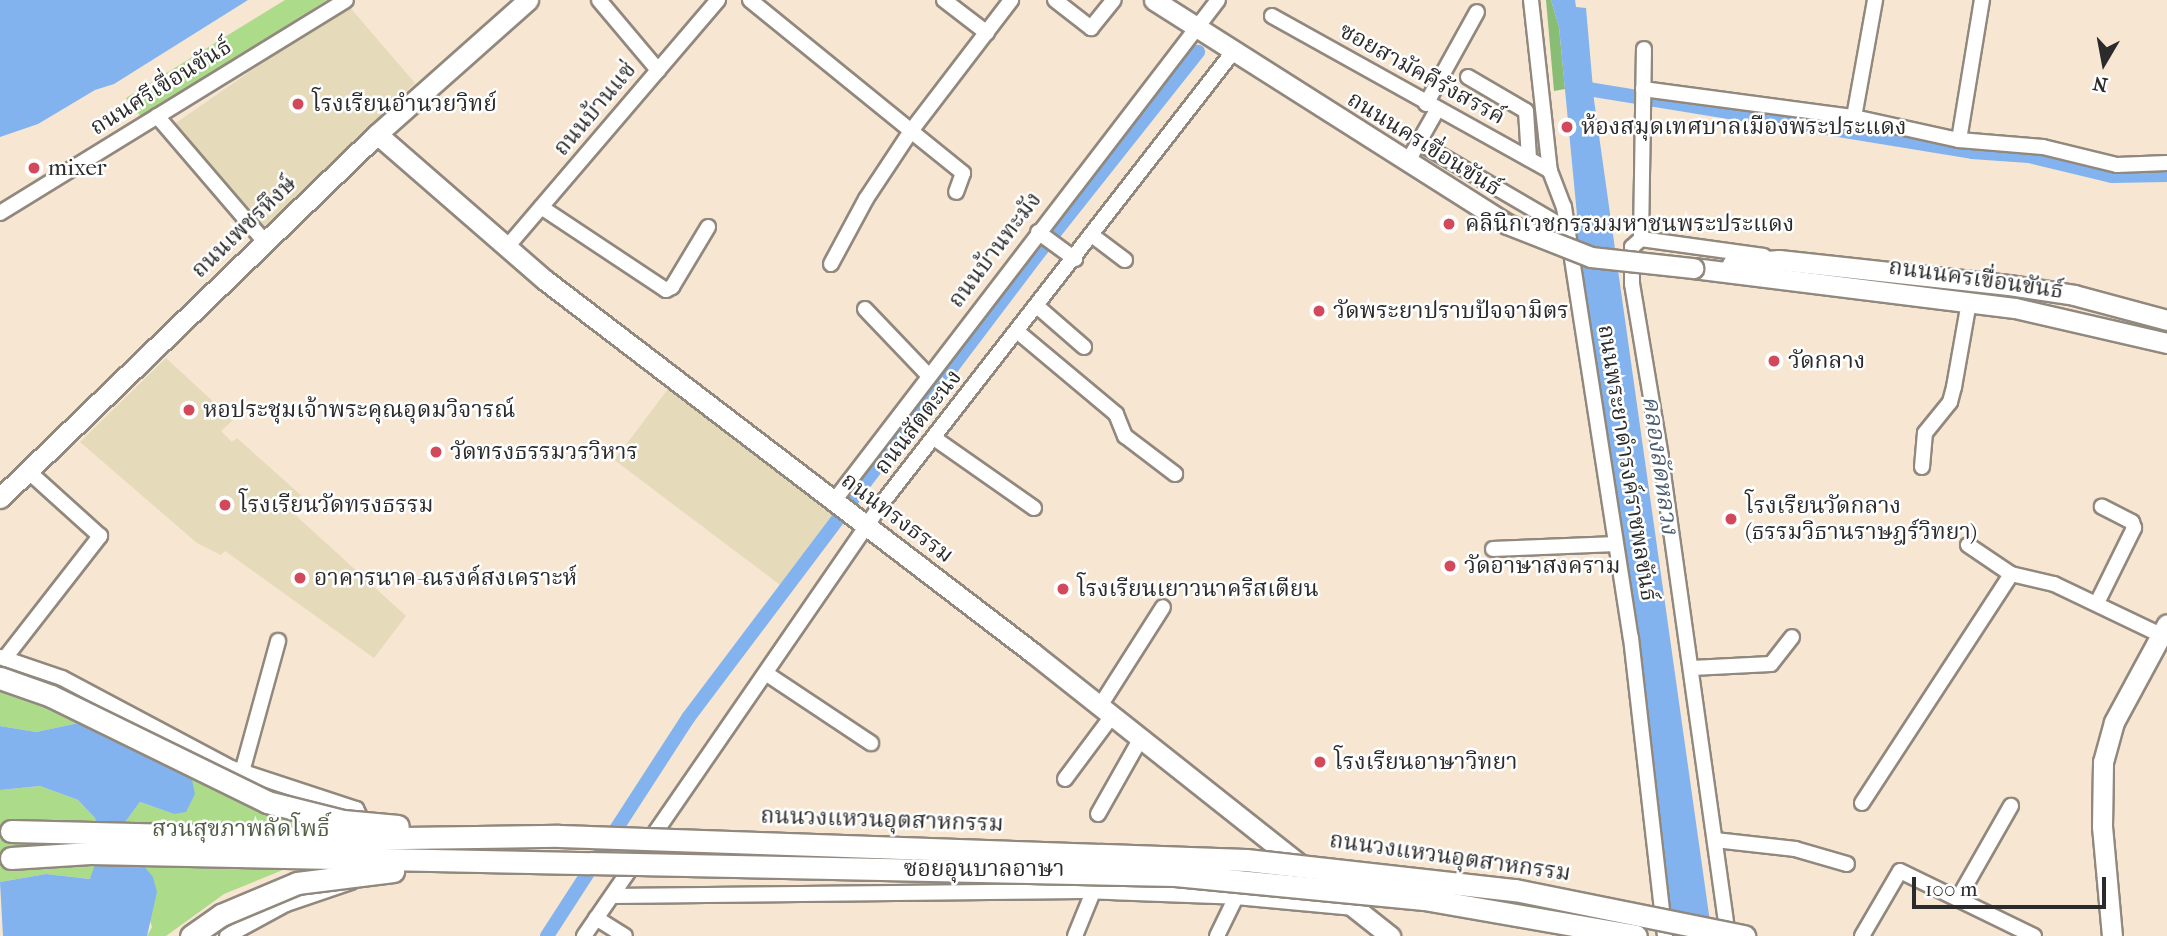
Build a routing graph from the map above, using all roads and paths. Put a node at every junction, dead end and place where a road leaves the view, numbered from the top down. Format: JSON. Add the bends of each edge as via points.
{"nodes":[{"id":1,"x":346,"y":0,"type":"edge"},
{"id":2,"x":528,"y":0,"type":"edge"},
{"id":3,"x":599,"y":0,"type":"edge"},
{"id":4,"x":718,"y":0,"type":"edge"},
{"id":5,"x":750,"y":0,"type":"edge"},
{"id":6,"x":944,"y":0,"type":"edge"},
{"id":7,"x":1011,"y":0,"type":"edge"},
{"id":8,"x":1055,"y":0,"type":"edge"},
{"id":9,"x":1154,"y":0,"type":"edge"},
{"id":10,"x":1218,"y":0,"type":"edge"},
{"id":11,"x":1531,"y":0,"type":"edge"},
{"id":12,"x":1875,"y":0,"type":"edge"},
{"id":13,"x":1982,"y":0,"type":"edge"},
{"id":14,"x":1110,"y":1,"type":"edge"},
{"id":15,"x":1477,"y":12,"type":"dead end"},
{"id":16,"x":1272,"y":16,"type":"dead end"},
{"id":17,"x":1195,"y":29,"type":"junction"},
{"id":18,"x":987,"y":33,"type":"junction"},
{"id":19,"x":1644,"y":49,"type":"dead end"},
{"id":20,"x":1233,"y":52,"type":"junction"},
{"id":21,"x":658,"y":70,"type":"junction"},
{"id":22,"x":1468,"y":77,"type":"dead end"},
{"id":23,"x":1643,"y":93,"type":"junction"},
{"id":24,"x":1431,"y":107,"type":"junction"},
{"id":25,"x":157,"y":116,"type":"junction"},
{"id":26,"x":1854,"y":117,"type":"junction"},
{"id":27,"x":911,"y":131,"type":"junction"},
{"id":28,"x":377,"y":134,"type":"junction"},
{"id":29,"x":1959,"y":140,"type":"junction"},
{"id":30,"x":1418,"y":142,"type":"junction"},
{"id":31,"x":1529,"y":159,"type":"junction"},
{"id":32,"x":1407,"y":163,"type":"junction"},
{"id":33,"x":2167,"y":163,"type":"edge"},
{"id":34,"x":1550,"y":171,"type":"junction"},
{"id":35,"x":956,"y":192,"type":"dead end"},
{"id":36,"x":541,"y":207,"type":"junction"},
{"id":37,"x":0,"y":214,"type":"edge"},
{"id":38,"x":708,"y":227,"type":"dead end"},
{"id":39,"x":1566,"y":229,"type":"junction"},
{"id":40,"x":1040,"y":234,"type":"junction"},
{"id":41,"x":1093,"y":236,"type":"junction"},
{"id":42,"x":1641,"y":239,"type":"junction"},
{"id":43,"x":264,"y":241,"type":"junction"},
{"id":44,"x":507,"y":247,"type":"junction"},
{"id":45,"x":1075,"y":259,"type":"junction"},
{"id":46,"x":1125,"y":260,"type":"dead end"},
{"id":47,"x":1779,"y":260,"type":"junction"},
{"id":48,"x":831,"y":264,"type":"dead end"},
{"id":49,"x":1693,"y":268,"type":"junction"},
{"id":50,"x":1969,"y":302,"type":"junction"},
{"id":51,"x":1038,"y":307,"type":"junction"},
{"id":52,"x":865,"y":309,"type":"dead end"},
{"id":53,"x":2167,"y":320,"type":"edge"},
{"id":54,"x":1018,"y":332,"type":"junction"},
{"id":55,"x":2167,"y":343,"type":"edge"},
{"id":56,"x":1084,"y":347,"type":"dead end"},
{"id":57,"x":929,"y":376,"type":"junction"},
{"id":58,"x":934,"y":438,"type":"junction"},
{"id":59,"x":1922,"y":467,"type":"dead end"},
{"id":60,"x":28,"y":471,"type":"junction"},
{"id":61,"x":1175,"y":474,"type":"dead end"},
{"id":62,"x":0,"y":498,"type":"edge"},
{"id":63,"x":834,"y":501,"type":"junction"},
{"id":64,"x":2102,"y":507,"type":"dead end"},
{"id":65,"x":1034,"y":508,"type":"dead end"},
{"id":66,"x":867,"y":526,"type":"junction"},
{"id":67,"x":1616,"y":544,"type":"junction"},
{"id":68,"x":1968,"y":545,"type":"dead end"},
{"id":69,"x":1493,"y":549,"type":"dead end"},
{"id":70,"x":2011,"y":574,"type":"junction"},
{"id":71,"x":2097,"y":603,"type":"junction"},
{"id":72,"x":1163,"y":607,"type":"dead end"},
{"id":73,"x":2165,"y":633,"type":"edge"},
{"id":74,"x":1793,"y":636,"type":"dead end"},
{"id":75,"x":278,"y":641,"type":"dead end"},
{"id":76,"x":2,"y":664,"type":"edge"},
{"id":77,"x":1692,"y":668,"type":"junction"},
{"id":78,"x":766,"y":674,"type":"junction"},
{"id":79,"x":1106,"y":711,"type":"junction"},
{"id":80,"x":1141,"y":738,"type":"junction"},
{"id":81,"x":871,"y":743,"type":"dead end"},
{"id":82,"x":242,"y":772,"type":"junction"},
{"id":83,"x":1065,"y":779,"type":"dead end"},
{"id":84,"x":1862,"y":803,"type":"dead end"},
{"id":85,"x":2011,"y":806,"type":"dead end"},
{"id":86,"x":1098,"y":814,"type":"dead end"},
{"id":87,"x":11,"y":831,"type":"dead end"},
{"id":88,"x":559,"y":836,"type":"junction"},
{"id":89,"x":1715,"y":840,"type":"junction"},
{"id":90,"x":11,"y":858,"type":"dead end"},
{"id":91,"x":556,"y":864,"type":"junction"},
{"id":92,"x":1847,"y":864,"type":"dead end"},
{"id":93,"x":1093,"y":892,"type":"junction"},
{"id":94,"x":612,"y":896,"type":"junction"},
{"id":95,"x":1236,"y":897,"type":"junction"},
{"id":96,"x":1959,"y":897,"type":"junction"},
{"id":97,"x":1355,"y":908,"type":"junction"},
{"id":98,"x":596,"y":918,"type":"junction"},
{"id":99,"x":191,"y":936,"type":"edge"},
{"id":100,"x":227,"y":936,"type":"edge"},
{"id":101,"x":584,"y":936,"type":"edge"},
{"id":102,"x":625,"y":936,"type":"edge"},
{"id":103,"x":1075,"y":936,"type":"edge"},
{"id":104,"x":1217,"y":936,"type":"edge"},
{"id":105,"x":1390,"y":936,"type":"edge"},
{"id":106,"x":1636,"y":936,"type":"edge"},
{"id":107,"x":1665,"y":936,"type":"edge"},
{"id":108,"x":1728,"y":936,"type":"edge"},
{"id":109,"x":1744,"y":936,"type":"edge"},
{"id":110,"x":1862,"y":936,"type":"edge"},
{"id":111,"x":2034,"y":936,"type":"edge"},
{"id":112,"x":2112,"y":936,"type":"edge"}],
"edges":[{"from":1,"to":25,"type":"street","name":"ถนนศรีเขื่อนขันธ์"},
{"from":2,"to":28,"type":"main road","name":"ถนนเพชรหึงษ์"},
{"from":3,"to":21,"type":"street"},
{"from":4,"to":21,"type":"street","name":"ถนนบ้านแซ่"},
{"from":5,"to":27,"type":"street"},
{"from":6,"to":18,"type":"street"},
{"from":7,"to":18,"type":"street"},
{"from":8,"to":14,"type":"street","via":[[1091,28]]},
{"from":9,"to":17,"type":"main road","name":"ถนนนครเขื่อนขันธ์"},
{"from":10,"to":17,"type":"street","name":"ถนนบ้านทะมัง"},
{"from":11,"to":34,"type":"street","name":"ถนนพระยาดำรงค์ราชพลขันธ์"},
{"from":12,"to":26,"type":"street"},
{"from":13,"to":29,"type":"street"},
{"from":15,"to":24,"type":"street"},
{"from":16,"to":24,"type":"street","name":"ซอยสามัคคีรังสรรค์"},
{"from":17,"to":20,"type":"main road","name":"ถนนนครเขื่อนขันธ์"},
{"from":17,"to":40,"type":"street","name":"ถนนบ้านทะมัง"},
{"from":18,"to":27,"type":"street"},
{"from":19,"to":23,"type":"street"},
{"from":20,"to":32,"type":"main road","name":"ถนนนครเขื่อนขันธ์"},
{"from":20,"to":41,"type":"street","name":"ถนนสัตตะนง"},
{"from":21,"to":36,"type":"street","name":"ถนนบ้านแซ่"},
{"from":22,"to":31,"type":"street","via":[[1526,111]]},
{"from":23,"to":26,"type":"street"},
{"from":23,"to":42,"type":"street"},
{"from":24,"to":30,"type":"street"},
{"from":24,"to":31,"type":"street","name":"ซอยสามัคคีรังสรรค์"},
{"from":25,"to":37,"type":"street","name":"ถนนศรีเขื่อนขันธ์"},
{"from":25,"to":43,"type":"street"},
{"from":26,"to":29,"type":"street"},
{"from":27,"to":35,"type":"street","via":[[957,166],[963,180]]},
{"from":27,"to":48,"type":"street","via":[[866,199]]},
{"from":28,"to":43,"type":"main road","name":"ถนนเพชรหึงษ์"},
{"from":28,"to":44,"type":"main road","name":"ถนนทรงธรรม"},
{"from":29,"to":33,"type":"street","via":[[2043,146],[2117,164]]},
{"from":30,"to":32,"type":"street"},
{"from":30,"to":39,"type":"street"},
{"from":31,"to":34,"type":"street","name":"ซอยสามัคคีรังสรรค์"},
{"from":32,"to":49,"type":"main road","name":"ถนนนครเขื่อนขันธ์","bridge":true,"via":[[1507,224],[1591,257]]},
{"from":34,"to":39,"type":"street","name":"ถนนพระยาดำรงค์ราชพลขันธ์","via":[[1564,207]]},
{"from":36,"to":38,"type":"street","via":[[666,290]]},
{"from":36,"to":44,"type":"street","name":"ถนนบ้านแซ่"},
{"from":39,"to":67,"type":"street","name":"ถนนพระยาดำรงค์ราชพลขันธ์"},
{"from":40,"to":45,"type":"street"},
{"from":40,"to":57,"type":"street","name":"ถนนบ้านทะมัง"},
{"from":41,"to":45,"type":"street","name":"ถนนสัตตะนง"},
{"from":41,"to":46,"type":"street"},
{"from":42,"to":47,"type":"street"},
{"from":42,"to":77,"type":"street","via":[[1632,247],[1632,284]]},
{"from":43,"to":60,"type":"main road","name":"ถนนเพชรหึงษ์"},
{"from":44,"to":63,"type":"main road","name":"ถนนทรงธรรม"},
{"from":45,"to":51,"type":"street","name":"ถนนสัตตะนง"},
{"from":47,"to":49,"type":"main road","name":"ถนนนครเขื่อนขันธ์"},
{"from":47,"to":53,"type":"main road","name":"ถนนนครเขื่อนขันธ์","via":[[2074,295]]},
{"from":49,"to":50,"type":"main road","name":"ถนนนครเขื่อนขันธ์"},
{"from":50,"to":55,"type":"main road","name":"ถนนนครเขื่อนขันธ์","via":[[2071,318]]},
{"from":50,"to":59,"type":"street","via":[[1950,401],[1925,433]]},
{"from":51,"to":54,"type":"street","name":"ถนนสัตตะนง"},
{"from":51,"to":56,"type":"street"},
{"from":52,"to":57,"type":"street"},
{"from":54,"to":58,"type":"street","name":"ถนนสัตตะนง"},
{"from":54,"to":61,"type":"street","via":[[1116,414],[1125,436]]},
{"from":57,"to":63,"type":"street","name":"ถนนบ้านทะมัง"},
{"from":58,"to":65,"type":"street"},
{"from":58,"to":66,"type":"street","name":"ถนนสัตตะนง"},
{"from":60,"to":62,"type":"main road","name":"ถนนเพชรหึงษ์"},
{"from":60,"to":76,"type":"street","via":[[100,536]]},
{"from":63,"to":66,"type":"main road","name":"ถนนทรงธรรม"},
{"from":64,"to":71,"type":"street","via":[[2132,522],[2134,528]]},
{"from":66,"to":78,"type":"street","name":"ถนนสัตตะนง"},
{"from":66,"to":79,"type":"main road","name":"ถนนทรงธรรม"},
{"from":67,"to":69,"type":"street"},
{"from":67,"to":107,"type":"street","name":"ถนนพระยาดำรงค์ราชพลขันธ์"},
{"from":68,"to":70,"type":"street"},
{"from":70,"to":71,"type":"street","via":[[2054,584]]},
{"from":70,"to":84,"type":"street"},
{"from":71,"to":73,"type":"street"},
{"from":72,"to":79,"type":"street"},
{"from":73,"to":112,"type":"main road","via":[[2115,722],[2103,762],[2102,827]]},
{"from":74,"to":77,"type":"street","via":[[1771,664]]},
{"from":75,"to":82,"type":"street"},
{"from":76,"to":82,"type":"street","via":[[62,678]]},
{"from":76,"to":88,"type":"main road","bridge":true,"via":[[51,696],[228,786],[303,813],[384,825]]},
{"from":77,"to":89,"type":"street"},
{"from":78,"to":81,"type":"street"},
{"from":78,"to":94,"type":"street","name":"ถนนสัตตะนง"},
{"from":79,"to":80,"type":"main road","name":"ถนนทรงธรรม"},
{"from":79,"to":83,"type":"street"},
{"from":80,"to":86,"type":"street"},
{"from":80,"to":97,"type":"main road","name":"ถนนทรงธรรม"},
{"from":82,"to":100,"type":"street","via":[[356,808],[368,834],[368,857],[363,877],[286,904]]},
{"from":85,"to":96,"type":"street"},
{"from":87,"to":88,"type":"main road","name":"ถนนวงแหวนอุตสาหกรรม","bridge":true,"via":[[331,839]]},
{"from":88,"to":109,"type":"main road","name":"ถนนวงแหวนอุตสาหกรรม","bridge":true,"via":[[1246,860],[1515,890]]},
{"from":89,"to":92,"type":"street","via":[[1795,849]]},
{"from":89,"to":108,"type":"street"},
{"from":90,"to":91,"type":"main road","name":"ถนนวงแหวนอุตสาหกรรม","bridge":true,"via":[[90,853]]},
{"from":91,"to":99,"type":"main road","bridge":true,"via":[[380,872],[297,883],[221,915]]},
{"from":91,"to":106,"type":"main road","name":"ถนนวงแหวนอุตสาหกรรม","bridge":true,"via":[[1175,875],[1424,899]]},
{"from":93,"to":94,"type":"street","name":"ซอยอุนบาลอาษา"},
{"from":93,"to":95,"type":"street","name":"ซอยอุนบาลอาษา"},
{"from":93,"to":103,"type":"street"},
{"from":94,"to":98,"type":"street","name":"ถนนสัตตะนง"},
{"from":95,"to":97,"type":"street","name":"ซอยอุนบาลอาษา"},
{"from":95,"to":104,"type":"street"},
{"from":96,"to":110,"type":"street","via":[[1900,871]]},
{"from":96,"to":111,"type":"street"},
{"from":97,"to":105,"type":"main road","name":"ถนนทรงธรรม"},
{"from":98,"to":101,"type":"street","name":"ถนนสัตตะนง"},
{"from":98,"to":102,"type":"street"}]}
